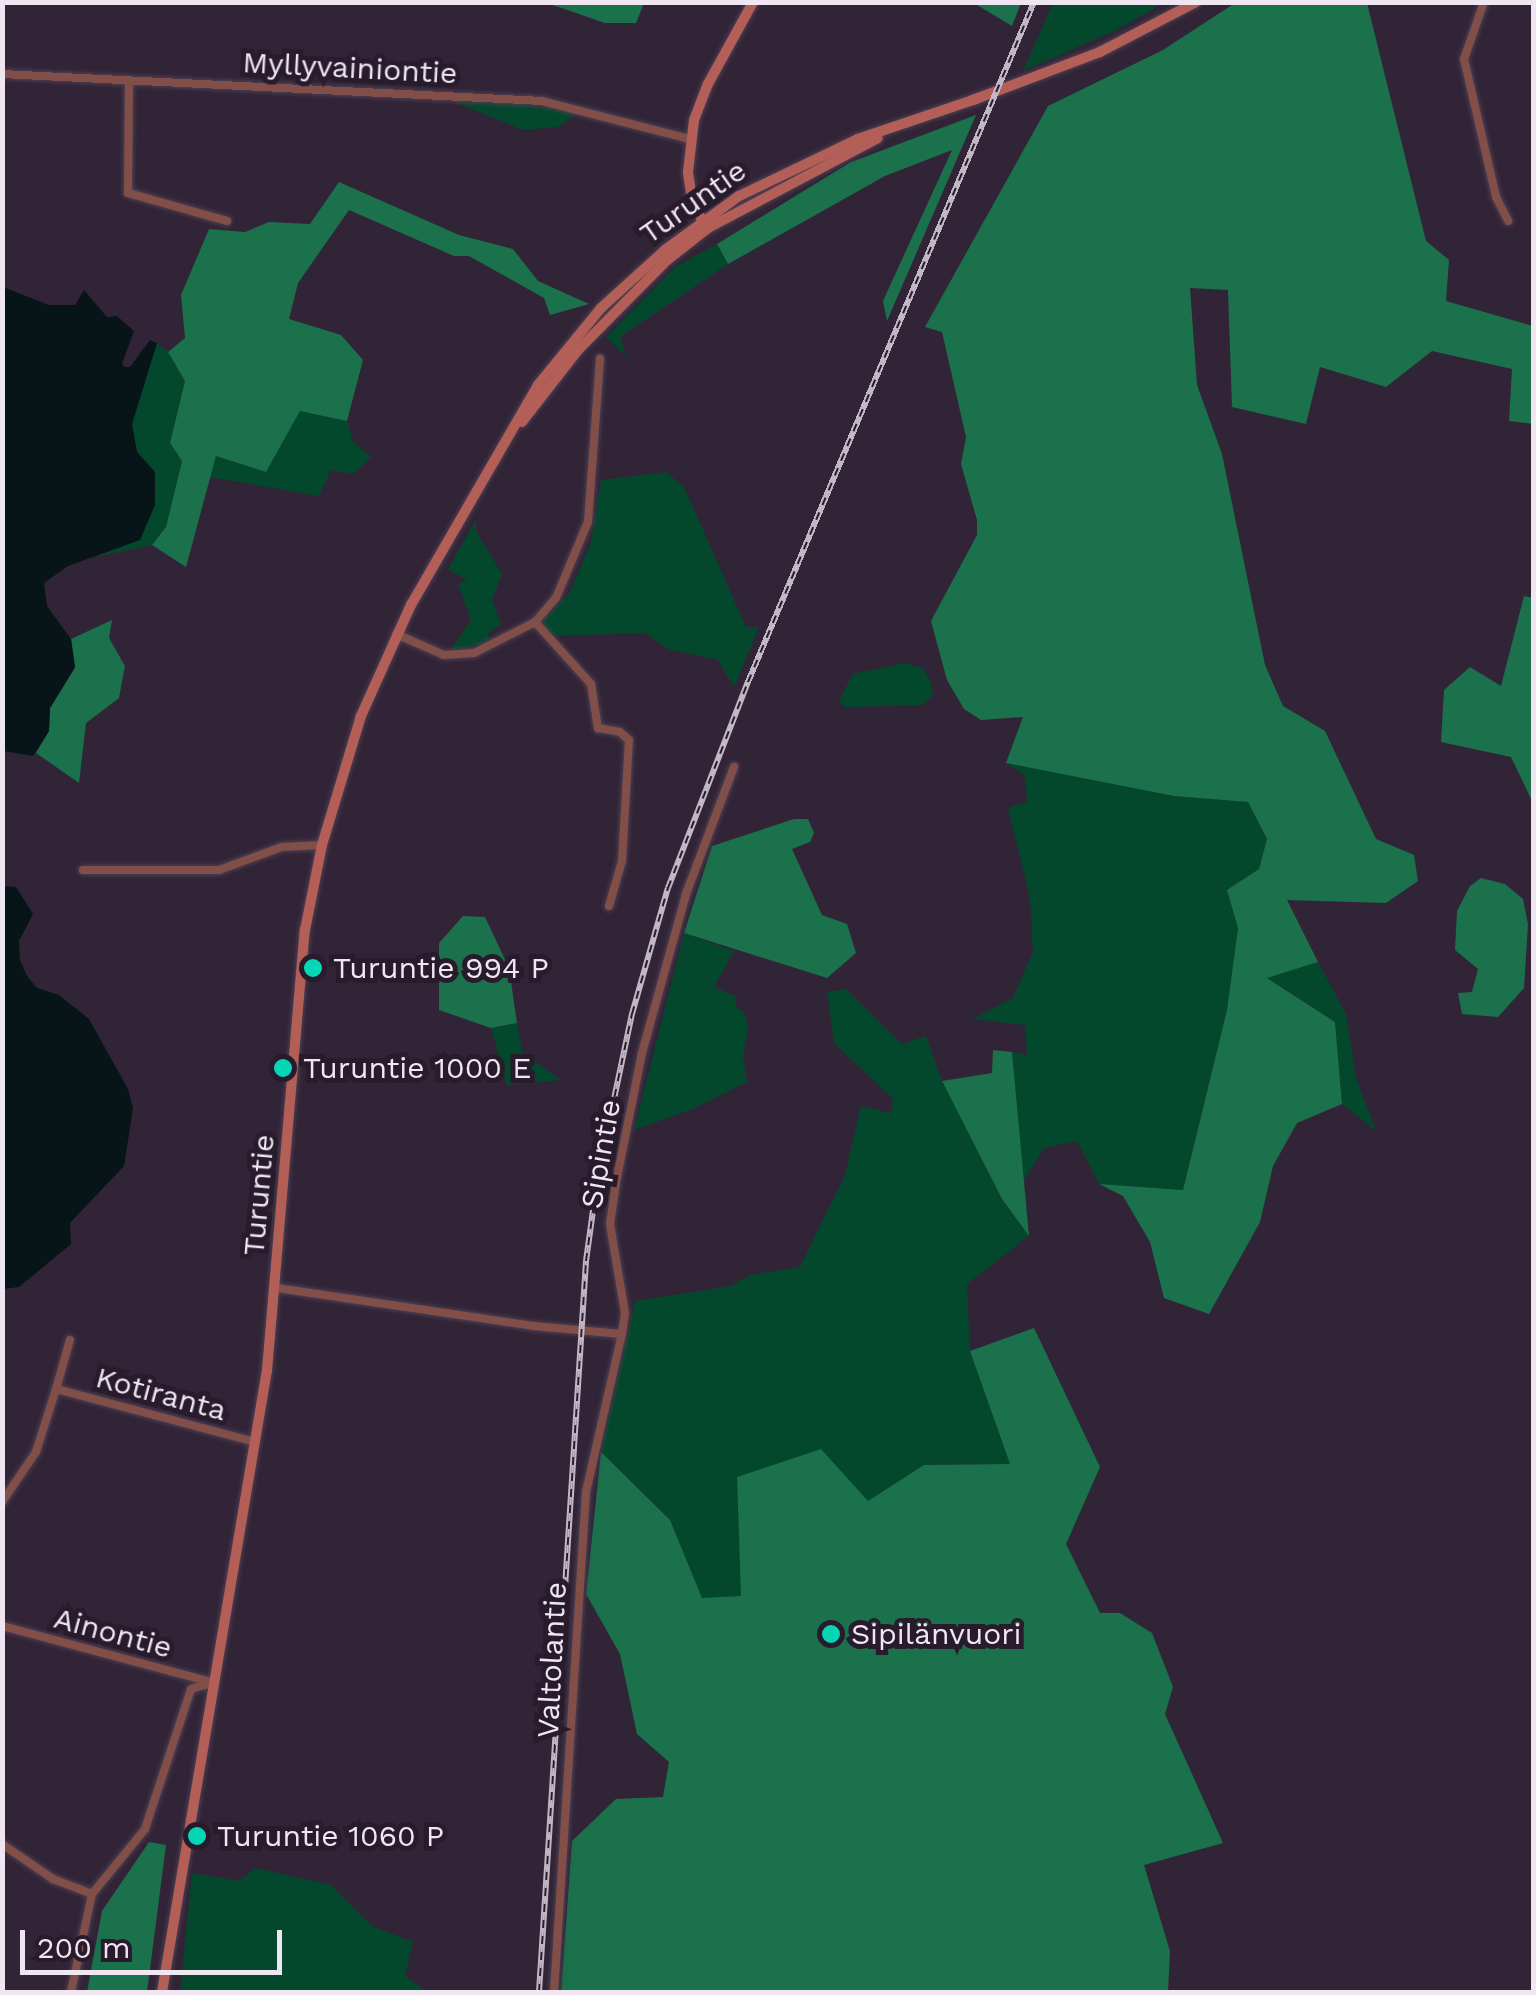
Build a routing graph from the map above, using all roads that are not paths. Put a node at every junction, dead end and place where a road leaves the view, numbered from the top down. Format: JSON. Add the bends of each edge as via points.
{"nodes":[{"id":1,"x":753,"y":2,"type":"edge"},
{"id":2,"x":1196,"y":2,"type":"edge"},
{"id":3,"x":1484,"y":2,"type":"edge"},
{"id":4,"x":2,"y":74,"type":"edge"},
{"id":5,"x":129,"y":80,"type":"junction"},
{"id":6,"x":690,"y":138,"type":"junction"},
{"id":7,"x":227,"y":220,"type":"dead end"},
{"id":8,"x":1508,"y":221,"type":"dead end"},
{"id":9,"x":705,"y":224,"type":"junction"},
{"id":10,"x":600,"y":358,"type":"dead end"},
{"id":11,"x":535,"y":622,"type":"junction"},
{"id":12,"x":396,"y":634,"type":"junction"},
{"id":13,"x":734,"y":767,"type":"dead end"},
{"id":14,"x":322,"y":845,"type":"junction"},
{"id":15,"x":83,"y":870,"type":"dead end"},
{"id":16,"x":608,"y":906,"type":"dead end"},
{"id":17,"x":276,"y":1288,"type":"junction"},
{"id":18,"x":622,"y":1334,"type":"junction"},
{"id":19,"x":70,"y":1340,"type":"dead end"},
{"id":20,"x":56,"y":1388,"type":"junction"},
{"id":21,"x":255,"y":1442,"type":"junction"},
{"id":22,"x":2,"y":1502,"type":"edge"},
{"id":23,"x":2,"y":1626,"type":"edge"},
{"id":24,"x":212,"y":1683,"type":"junction"},
{"id":25,"x":2,"y":1844,"type":"edge"},
{"id":26,"x":92,"y":1894,"type":"junction"},
{"id":27,"x":71,"y":1992,"type":"edge"},
{"id":28,"x":162,"y":1992,"type":"edge"},
{"id":29,"x":554,"y":1992,"type":"edge"}],
"edges":[{"from":1,"to":6,"type":"main road","via":[[708,84]]},
{"from":2,"to":9,"type":"main road","name":"Turuntie","via":[[1100,52],[801,163]]},
{"from":3,"to":8,"type":"street","via":[[1464,59],[1496,197]]},
{"from":4,"to":5,"type":"street","name":"Myllyvainiontie"},
{"from":5,"to":6,"type":"street","name":"Myllyvainiontie","via":[[542,101]]},
{"from":5,"to":7,"type":"street","via":[[128,194]]},
{"from":6,"to":9,"type":"main road","via":[[690,187]]},
{"from":9,"to":12,"type":"main road","name":"Turuntie","via":[[629,280],[538,385]]},
{"from":10,"to":11,"type":"street","via":[[588,522],[568,577]]},
{"from":11,"to":12,"type":"street","via":[[458,656]]},
{"from":11,"to":16,"type":"street","via":[[591,684],[598,728],[629,740],[622,861]]},
{"from":12,"to":14,"type":"main road","name":"Turuntie","via":[[355,730]]},
{"from":13,"to":18,"type":"street","name":"Sipintie","via":[[686,894],[642,1053],[616,1183],[610,1224],[625,1313]]},
{"from":14,"to":15,"type":"street","via":[[282,847],[219,870]]},
{"from":14,"to":17,"type":"main road","name":"Turuntie","via":[[305,930]]},
{"from":17,"to":18,"type":"street"},
{"from":17,"to":21,"type":"main road","name":"Turuntie"},
{"from":18,"to":29,"type":"street","name":"Valtolantie","via":[[586,1492]]},
{"from":19,"to":20,"type":"street","name":"Kotiranta"},
{"from":20,"to":21,"type":"street","name":"Kotiranta"},
{"from":20,"to":22,"type":"street","name":"Kotiranta","via":[[36,1452]]},
{"from":21,"to":24,"type":"main road","name":"Turuntie"},
{"from":23,"to":24,"type":"street","name":"Ainontie"},
{"from":24,"to":26,"type":"street","via":[[191,1689],[145,1828]]},
{"from":24,"to":28,"type":"main road","name":"Turuntie"},
{"from":25,"to":26,"type":"street","via":[[54,1879]]},
{"from":26,"to":27,"type":"street"}]}
